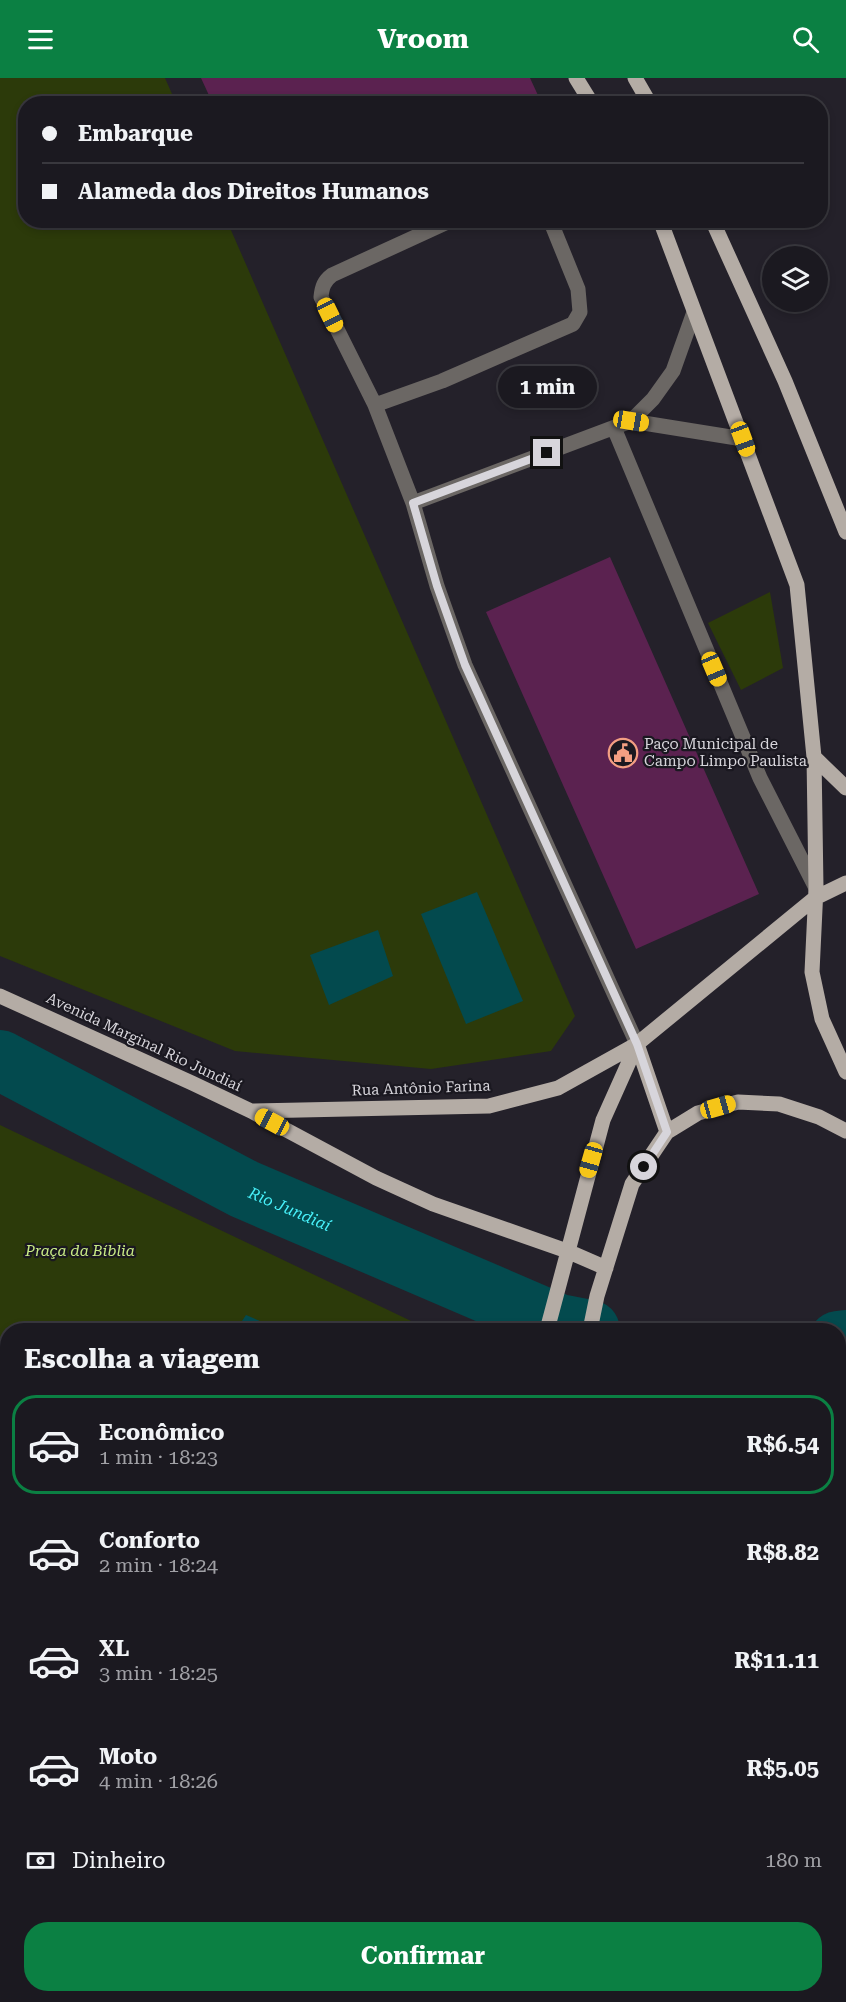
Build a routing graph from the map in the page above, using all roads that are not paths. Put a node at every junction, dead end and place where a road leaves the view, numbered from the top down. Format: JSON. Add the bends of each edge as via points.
{"nodes":[{"id":1,"x":576,"y":78,"type":"edge"},
{"id":2,"x":635,"y":78,"type":"edge"},
{"id":3,"x":587,"y":96,"type":"edge"},
{"id":4,"x":645,"y":96,"type":"edge"},
{"id":5,"x":435,"y":228,"type":"edge"},
{"id":6,"x":553,"y":228,"type":"edge"},
{"id":7,"x":663,"y":228,"type":"edge"},
{"id":8,"x":716,"y":228,"type":"edge"},
{"id":9,"x":694,"y":312,"type":"junction"},
{"id":10,"x":375,"y":405,"type":"junction"},
{"id":11,"x":631,"y":421,"type":"junction"},
{"id":12,"x":614,"y":428,"type":"junction"},
{"id":13,"x":743,"y":439,"type":"junction"},
{"id":14,"x":413,"y":503,"type":"junction"},
{"id":15,"x":846,"y":532,"type":"edge"},
{"id":16,"x":814,"y":757,"type":"junction"},
{"id":17,"x":846,"y":788,"type":"edge"},
{"id":18,"x":846,"y":883,"type":"edge"},
{"id":19,"x":816,"y":893,"type":"junction"},
{"id":20,"x":0,"y":996,"type":"edge"},
{"id":21,"x":637,"y":1044,"type":"junction"},
{"id":22,"x":846,"y":1072,"type":"edge"},
{"id":23,"x":251,"y":1111,"type":"junction"},
{"id":24,"x":846,"y":1131,"type":"edge"},
{"id":25,"x":667,"y":1132,"type":"junction"},
{"id":26,"x":566,"y":1257,"type":"junction"},
{"id":27,"x":606,"y":1268,"type":"junction"},
{"id":28,"x":549,"y":1323,"type":"edge"},
{"id":29,"x":591,"y":1323,"type":"edge"}],
"edges":[{"from":1,"to":3,"type":"main road"},
{"from":2,"to":4,"type":"main road"},
{"from":5,"to":10,"type":"lane","via":[[332,275],[322,288],[321,297]]},
{"from":6,"to":10,"type":"lane","via":[[578,289],[580,312],[573,324],[442,381]]},
{"from":7,"to":9,"type":"main road"},
{"from":8,"to":15,"type":"main road","via":[[785,381]]},
{"from":9,"to":11,"type":"lane","via":[[674,371]]},
{"from":9,"to":13,"type":"main road"},
{"from":10,"to":14,"type":"lane"},
{"from":11,"to":12,"type":"lane"},
{"from":11,"to":13,"type":"lane"},
{"from":12,"to":14,"type":"lane"},
{"from":12,"to":19,"type":"lane","via":[[760,778]]},
{"from":13,"to":16,"type":"main road","via":[[797,585]]},
{"from":14,"to":21,"type":"lane","via":[[465,665]]},
{"from":16,"to":17,"type":"main road"},
{"from":16,"to":19,"type":"main road"},
{"from":18,"to":19,"type":"main road","name":"Rua Antônio Farina"},
{"from":19,"to":21,"type":"main road","name":"Rua Antônio Farina"},
{"from":19,"to":22,"type":"main road","via":[[812,972],[822,1019]]},
{"from":20,"to":23,"type":"main road","name":"Avenida Marginal Rio Jundiaí"},
{"from":21,"to":23,"type":"main road","name":"Rua Antônio Farina","via":[[558,1088],[489,1106]]},
{"from":21,"to":25,"type":"main road"},
{"from":21,"to":26,"type":"main road","via":[[603,1120]]},
{"from":23,"to":26,"type":"main road","name":"Avenida Marginal Rio Jundiaí","via":[[376,1178]]},
{"from":24,"to":25,"type":"main road","via":[[780,1104],[738,1102],[698,1113]]},
{"from":25,"to":27,"type":"main road","via":[[632,1184]]},
{"from":26,"to":27,"type":"main road","name":"Avenida Marginal Rio Jundiaí"},
{"from":26,"to":28,"type":"main road"},
{"from":27,"to":29,"type":"main road"}]}
